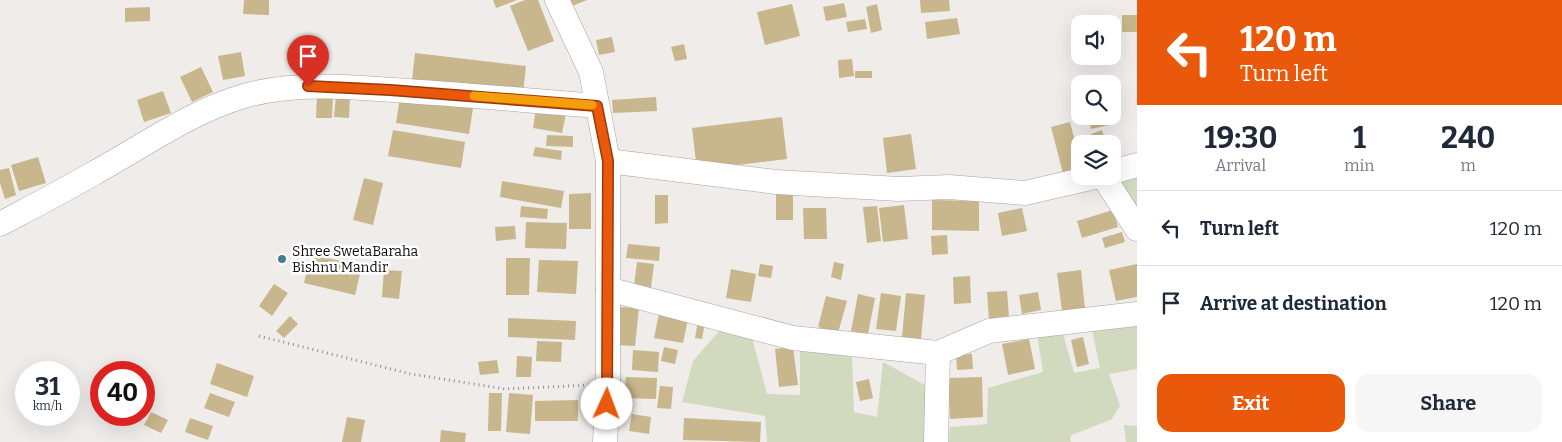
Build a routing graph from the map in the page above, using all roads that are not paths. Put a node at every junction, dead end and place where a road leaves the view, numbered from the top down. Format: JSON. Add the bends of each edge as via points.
{"nodes":[{"id":1,"x":558,"y":0,"type":"edge"},
{"id":2,"x":597,"y":106,"type":"junction"},
{"id":3,"x":608,"y":161,"type":"junction"},
{"id":4,"x":1137,"y":165,"type":"edge"},
{"id":5,"x":1121,"y":169,"type":"edge"},
{"id":6,"x":1071,"y":182,"type":"edge"},
{"id":7,"x":1109,"y":185,"type":"edge"},
{"id":8,"x":0,"y":224,"type":"edge"},
{"id":9,"x":1137,"y":229,"type":"edge"},
{"id":10,"x":608,"y":289,"type":"junction"},
{"id":11,"x":1137,"y":314,"type":"edge"},
{"id":12,"x":938,"y":353,"type":"junction"},
{"id":13,"x":605,"y":442,"type":"edge"},
{"id":14,"x":936,"y":442,"type":"edge"}],
"edges":[{"from":1,"to":2,"type":"street","via":[[591,72]]},
{"from":2,"to":3,"type":"street"},
{"from":2,"to":8,"type":"street","via":[[390,90],[308,86],[273,90],[226,102],[182,122]]},
{"from":3,"to":6,"type":"street","via":[[776,182],[899,188],[948,187],[1025,193]]},
{"from":3,"to":10,"type":"street"},
{"from":4,"to":5,"type":"street"},
{"from":7,"to":9,"type":"street"},
{"from":10,"to":12,"type":"street","via":[[793,338]]},
{"from":10,"to":13,"type":"street"},
{"from":11,"to":12,"type":"street","via":[[989,332]]},
{"from":12,"to":14,"type":"street"}]}
